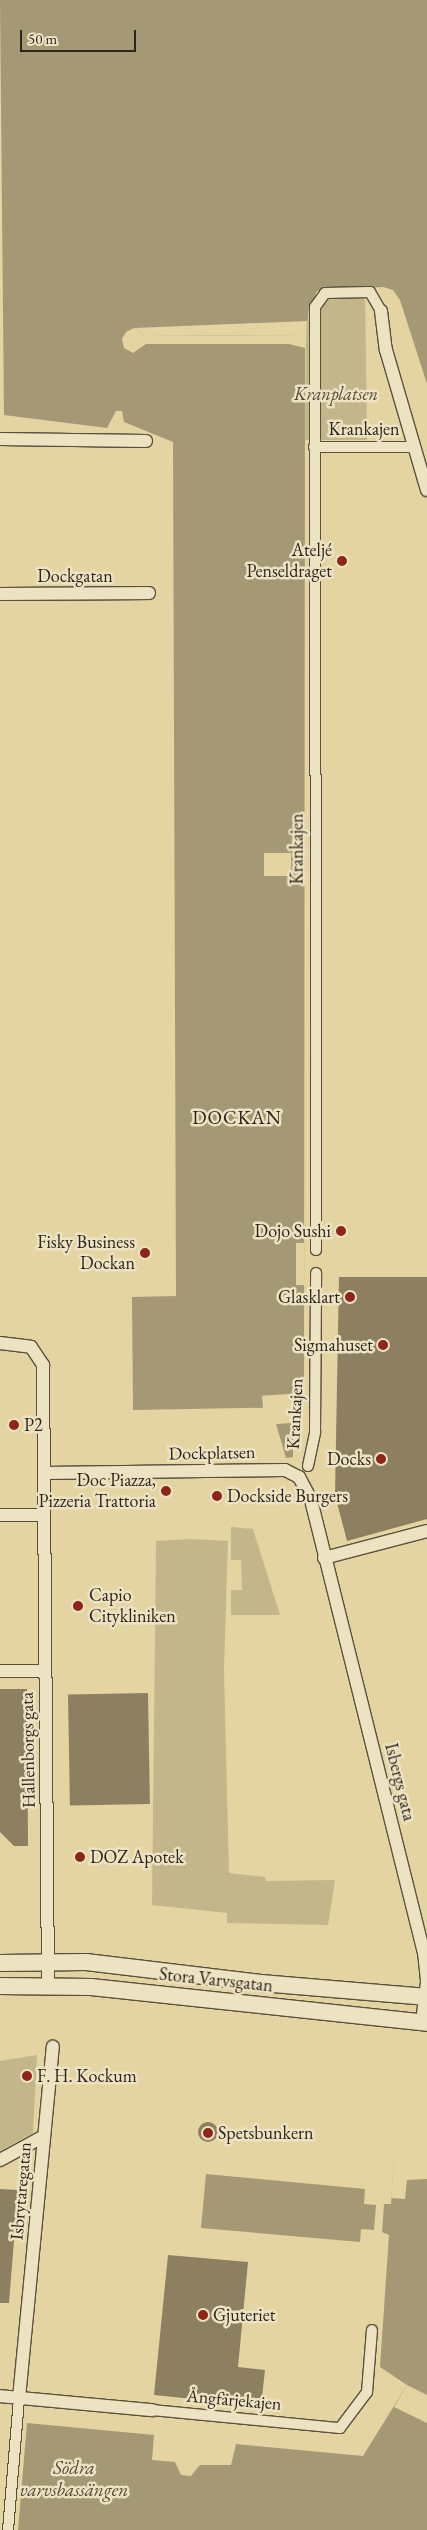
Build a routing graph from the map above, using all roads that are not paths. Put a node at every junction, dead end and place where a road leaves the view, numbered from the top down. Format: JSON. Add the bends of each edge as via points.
{"nodes":[{"id":1,"x":381,"y":311,"type":"joint"},
{"id":2,"x":0,"y":439,"type":"edge"},
{"id":3,"x":146,"y":441,"type":"dead end"},
{"id":4,"x":314,"y":447,"type":"junction"},
{"id":5,"x":413,"y":447,"type":"junction"},
{"id":6,"x":427,"y":490,"type":"edge"},
{"id":7,"x":150,"y":593,"type":"dead end"},
{"id":8,"x":0,"y":594,"type":"edge"},
{"id":9,"x":316,"y":1250,"type":"dead end"},
{"id":10,"x":316,"y":1273,"type":"dead end"},
{"id":11,"x":0,"y":1342,"type":"edge"},
{"id":12,"x":308,"y":1466,"type":"dead end"},
{"id":13,"x":44,"y":1473,"type":"junction"},
{"id":14,"x":0,"y":1514,"type":"edge"},
{"id":15,"x":43,"y":1515,"type":"junction"},
{"id":16,"x":427,"y":1531,"type":"edge"},
{"id":17,"x":323,"y":1556,"type":"junction"},
{"id":18,"x":0,"y":1671,"type":"edge"},
{"id":19,"x":45,"y":1671,"type":"junction"},
{"id":20,"x":48,"y":1960,"type":"junction"},
{"id":21,"x":0,"y":1963,"type":"edge"},
{"id":22,"x":48,"y":1984,"type":"junction"},
{"id":23,"x":0,"y":1986,"type":"edge"},
{"id":24,"x":426,"y":1996,"type":"edge"},
{"id":25,"x":425,"y":2022,"type":"edge"},
{"id":26,"x":53,"y":2047,"type":"dead end"},
{"id":27,"x":44,"y":2136,"type":"junction"},
{"id":28,"x":0,"y":2160,"type":"edge"},
{"id":29,"x":372,"y":2330,"type":"dead end"},
{"id":30,"x":0,"y":2396,"type":"edge"},
{"id":31,"x":19,"y":2398,"type":"junction"},
{"id":32,"x":152,"y":2410,"type":"joint"},
{"id":33,"x":8,"y":2530,"type":"edge"}],
"edges":[{"from":1,"to":4,"type":"street","name":"Krankajen","via":[[370,292],[325,293],[317,299]]},
{"from":1,"to":5,"type":"street","name":"Krankajen","via":[[386,350]]},
{"from":2,"to":3,"type":"street"},
{"from":4,"to":5,"type":"street","name":"Krankajen"},
{"from":4,"to":9,"type":"street","name":"Krankajen"},
{"from":5,"to":6,"type":"street","name":"Krankajen"},
{"from":7,"to":8,"type":"street","name":"Dockgatan"},
{"from":10,"to":12,"type":"street","name":"Krankajen","via":[[315,1432]]},
{"from":11,"to":13,"type":"street","via":[[31,1347],[43,1365]]},
{"from":13,"to":15,"type":"street"},
{"from":13,"to":17,"type":"street","name":"Dockplatsen","via":[[285,1470],[299,1477],[311,1500]]},
{"from":14,"to":15,"type":"street"},
{"from":15,"to":19,"type":"street","name":"Hallenborgs gata"},
{"from":16,"to":17,"type":"street"},
{"from":17,"to":24,"type":"street","name":"Isbergs gata","via":[[340,1609],[424,1952]]},
{"from":18,"to":19,"type":"street"},
{"from":19,"to":20,"type":"street","name":"Hallenborgs gata"},
{"from":20,"to":21,"type":"street","name":"Stora Varvsgatan"},
{"from":20,"to":22,"type":"street","name":"Hallenborgs gata"},
{"from":20,"to":24,"type":"street","name":"Stora Varvsgatan","via":[[261,1984]]},
{"from":22,"to":23,"type":"street","name":"Stora Varvsgatan"},
{"from":22,"to":25,"type":"street","name":"Stora Varvsgatan"},
{"from":24,"to":25,"type":"street","name":"Isbergs gata"},
{"from":26,"to":27,"type":"street","name":"Isbrytaregatan"},
{"from":27,"to":28,"type":"street"},
{"from":27,"to":31,"type":"street","name":"Isbrytaregatan"},
{"from":29,"to":32,"type":"street","name":"Ångfärjekajen","via":[[367,2392],[340,2428]]},
{"from":30,"to":31,"type":"street","name":"Ångfärjekajen"},
{"from":31,"to":32,"type":"street","name":"Ångfärjekajen"},
{"from":31,"to":33,"type":"street"}]}
